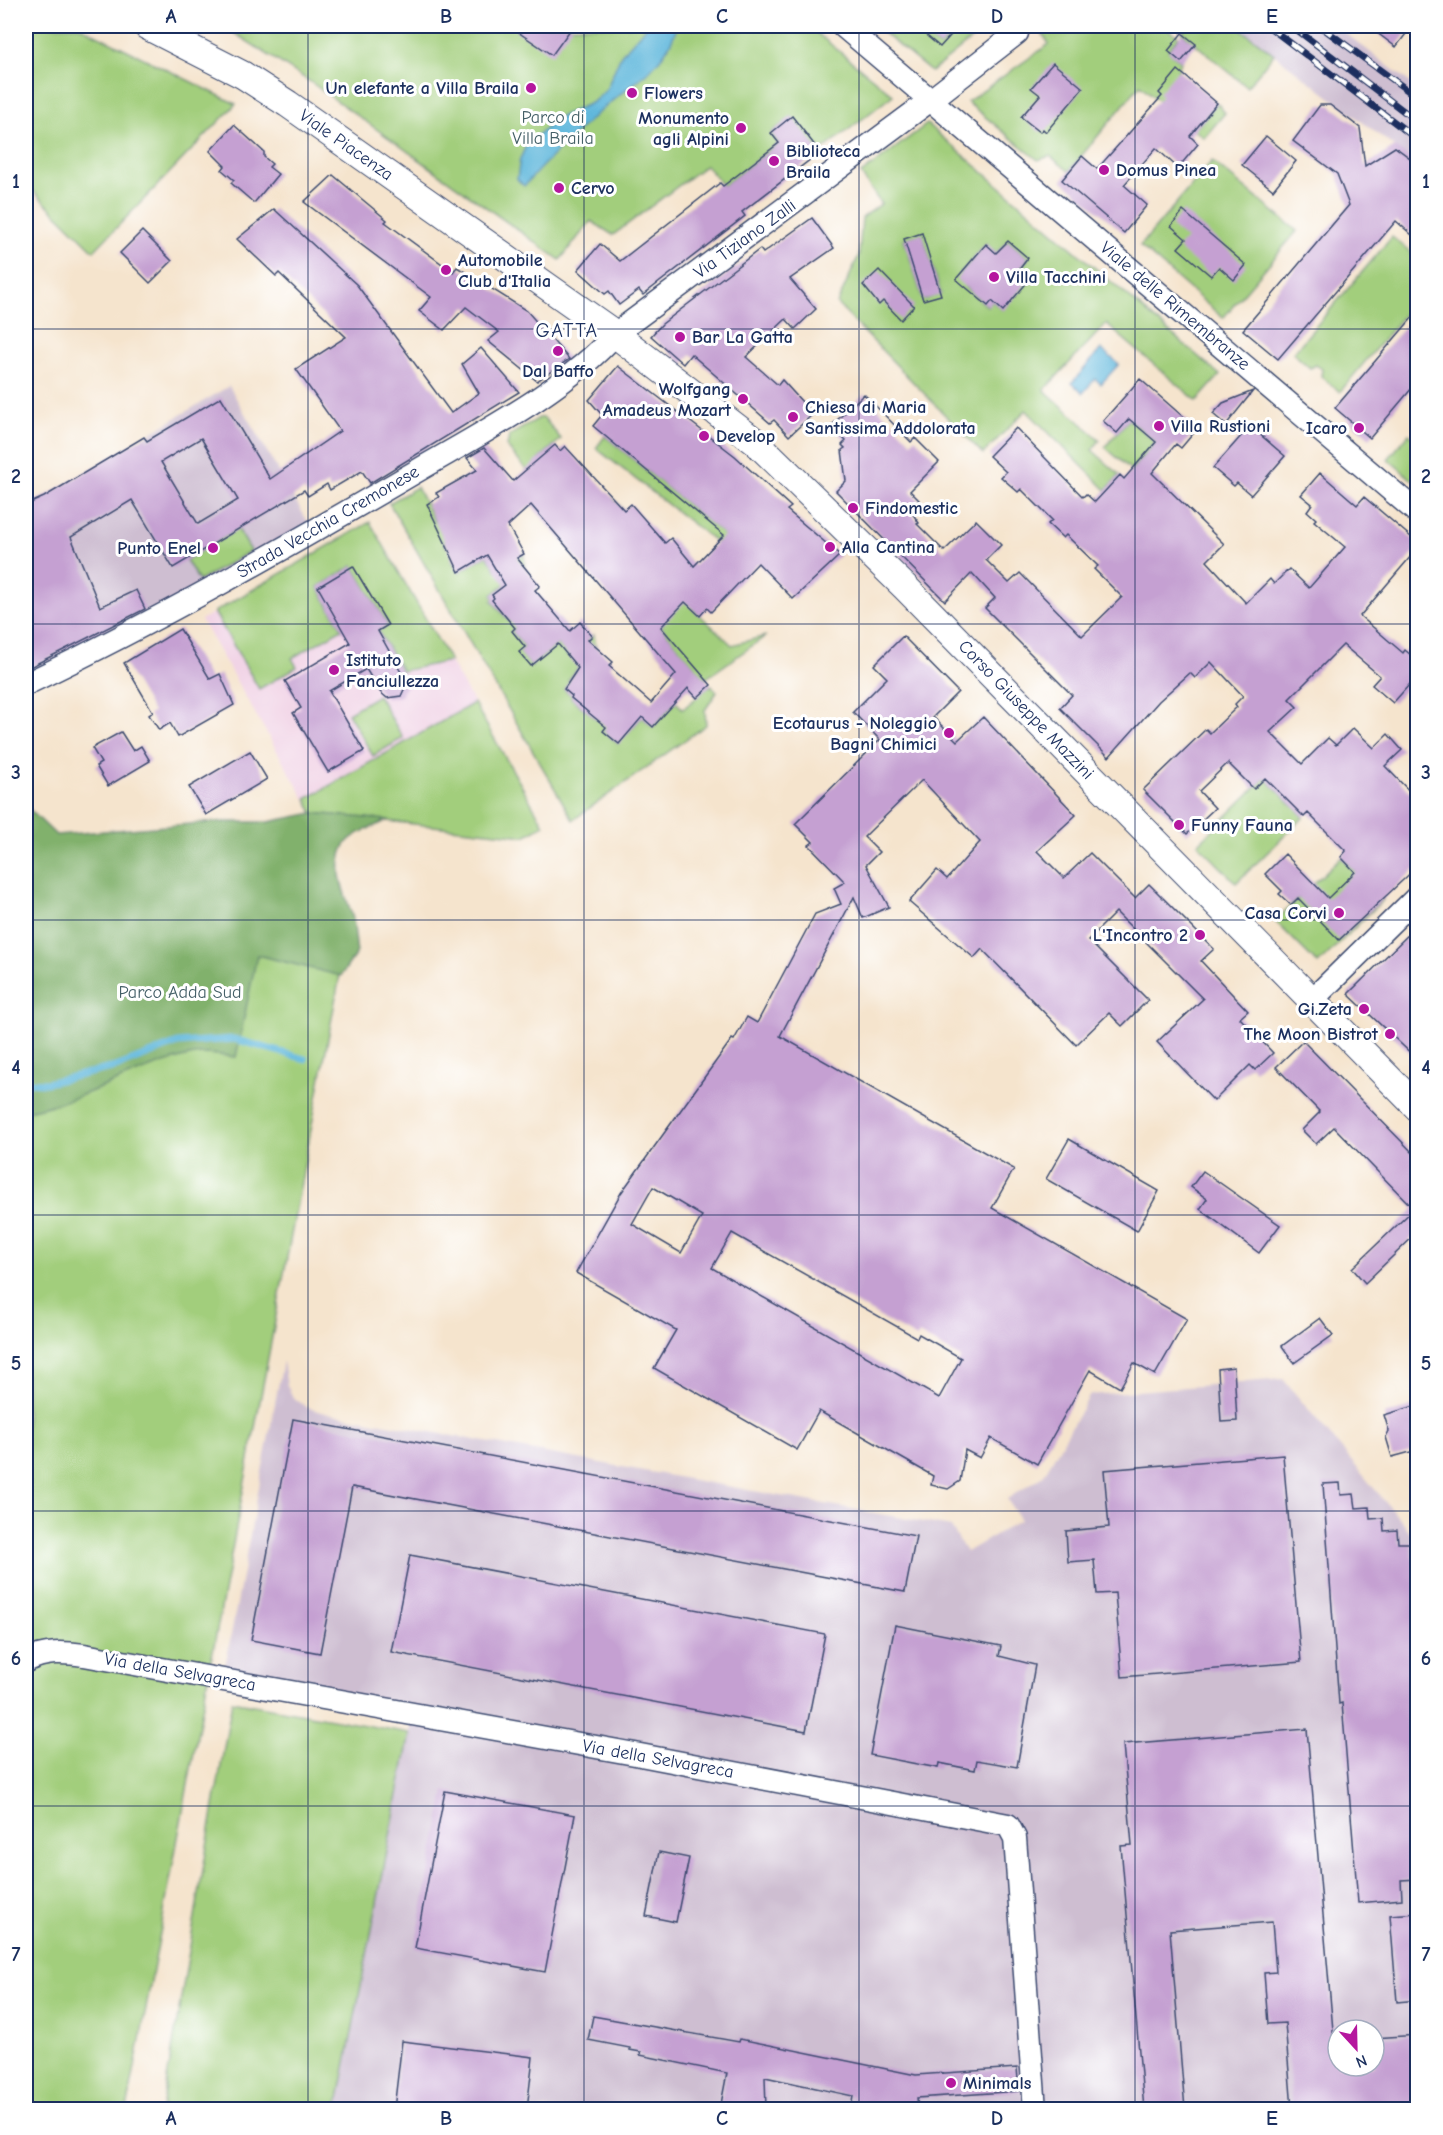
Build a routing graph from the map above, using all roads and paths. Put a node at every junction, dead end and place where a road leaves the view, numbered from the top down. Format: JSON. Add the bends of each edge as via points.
{"nodes":[{"id":1,"x":147,"y":26,"type":"edge"},
{"id":2,"x":843,"y":26,"type":"edge"},
{"id":3,"x":1017,"y":33,"type":"dead end"},
{"id":4,"x":932,"y":99,"type":"junction"},
{"id":5,"x":615,"y":334,"type":"junction"},
{"id":6,"x":1418,"y":513,"type":"edge"},
{"id":7,"x":26,"y":684,"type":"edge"},
{"id":8,"x":1418,"y":896,"type":"edge"},
{"id":9,"x":1311,"y":1001,"type":"junction"},
{"id":10,"x":1418,"y":1108,"type":"edge"},
{"id":11,"x":26,"y":1660,"type":"edge"},
{"id":12,"x":1035,"y":2109,"type":"edge"}],
"edges":[{"from":1,"to":5,"type":"street","name":"Viale Piacenza","via":[[243,75],[288,104]]},
{"from":2,"to":4,"type":"street","name":"Viale delle Rimembranze"},
{"from":3,"to":4,"type":"street","name":"Via Tiziano Zalli"},
{"from":4,"to":5,"type":"street","name":"Via Tiziano Zalli"},
{"from":4,"to":6,"type":"street","name":"Viale delle Rimembranze"},
{"from":5,"to":7,"type":"street","name":"Strada Vecchia Cremonese","via":[[590,361],[486,430],[187,603]]},
{"from":5,"to":9,"type":"street","name":"Corso Giuseppe Mazzini","via":[[725,416],[788,470]]},
{"from":8,"to":9,"type":"street"},
{"from":9,"to":10,"type":"street","name":"Corso Giuseppe Mazzini"},
{"from":11,"to":12,"type":"street","name":"Via della Selvagreca","via":[[58,1652],[84,1655],[1008,1825],[1015,1838]]}]}
